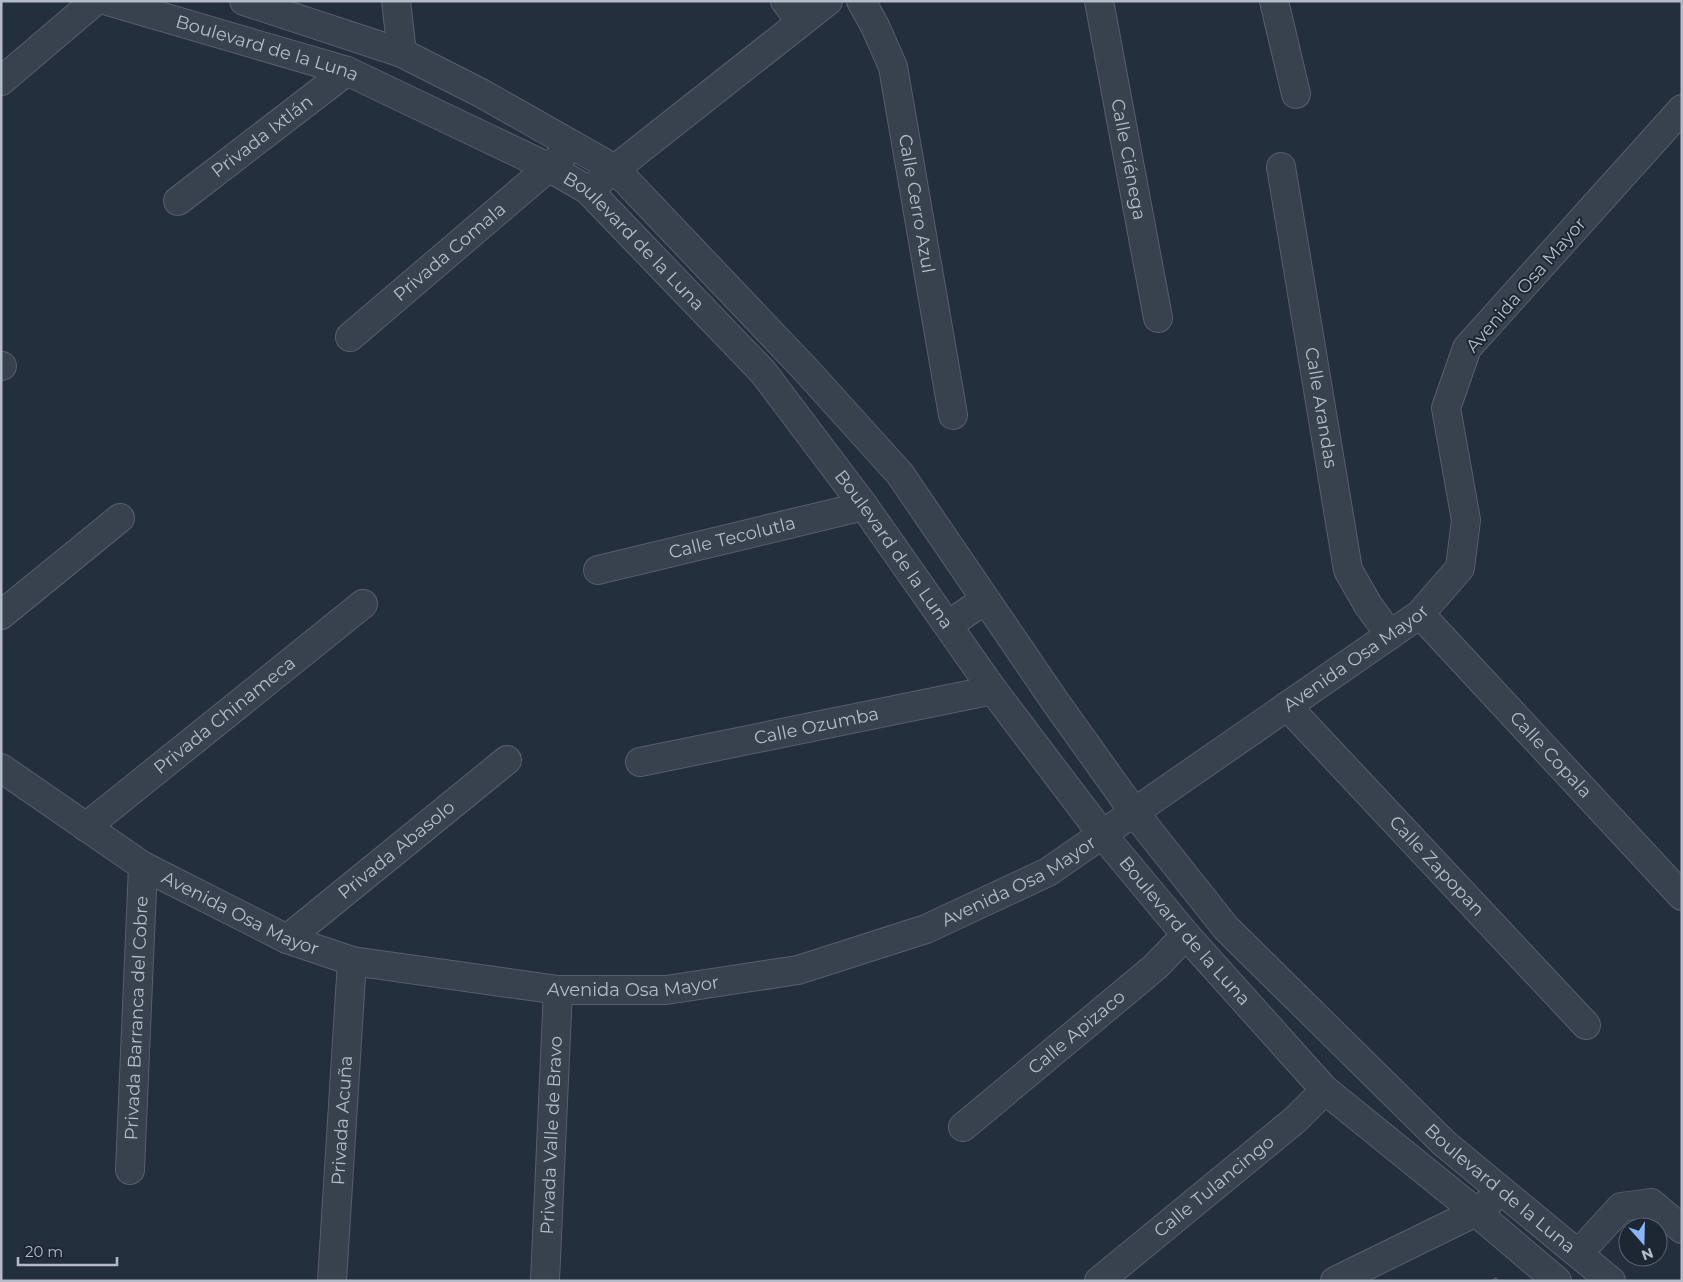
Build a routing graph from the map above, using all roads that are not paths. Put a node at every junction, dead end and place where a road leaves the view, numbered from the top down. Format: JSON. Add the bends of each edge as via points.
{"nodes":[{"id":1,"x":95,"y":1,"type":"edge"},
{"id":2,"x":108,"y":1,"type":"edge"},
{"id":3,"x":244,"y":1,"type":"edge"},
{"id":4,"x":396,"y":1,"type":"edge"},
{"id":5,"x":785,"y":1,"type":"edge"},
{"id":6,"x":828,"y":1,"type":"edge"},
{"id":7,"x":861,"y":1,"type":"edge"},
{"id":8,"x":1099,"y":1,"type":"edge"},
{"id":9,"x":1274,"y":1,"type":"edge"},
{"id":10,"x":802,"y":22,"type":"junction"},
{"id":11,"x":402,"y":53,"type":"junction"},
{"id":12,"x":347,"y":70,"type":"junction"},
{"id":13,"x":1,"y":81,"type":"edge"},
{"id":14,"x":1296,"y":94,"type":"dead end"},
{"id":15,"x":1682,"y":109,"type":"edge"},
{"id":16,"x":574,"y":145,"type":"junction"},
{"id":17,"x":1281,"y":167,"type":"dead end"},
{"id":18,"x":550,"y":168,"type":"junction"},
{"id":19,"x":615,"y":169,"type":"junction"},
{"id":20,"x":588,"y":190,"type":"junction"},
{"id":21,"x":178,"y":201,"type":"dead end"},
{"id":22,"x":1158,"y":318,"type":"dead end"},
{"id":23,"x":350,"y":337,"type":"dead end"},
{"id":24,"x":840,"y":408,"type":"junction"},
{"id":25,"x":953,"y":414,"type":"dead end"},
{"id":26,"x":808,"y":432,"type":"junction"},
{"id":27,"x":864,"y":506,"type":"junction"},
{"id":28,"x":120,"y":518,"type":"dead end"},
{"id":29,"x":598,"y":570,"type":"dead end"},
{"id":30,"x":985,"y":600,"type":"junction"},
{"id":31,"x":363,"y":604,"type":"dead end"},
{"id":32,"x":1420,"y":614,"type":"junction"},
{"id":33,"x":1,"y":615,"type":"edge"},
{"id":34,"x":948,"y":625,"type":"junction"},
{"id":35,"x":1390,"y":635,"type":"junction"},
{"id":36,"x":993,"y":690,"type":"junction"},
{"id":37,"x":1287,"y":706,"type":"junction"},
{"id":38,"x":507,"y":760,"type":"dead end"},
{"id":39,"x":640,"y":762,"type":"dead end"},
{"id":40,"x":1,"y":768,"type":"edge"},
{"id":41,"x":1134,"y":812,"type":"junction"},
{"id":42,"x":86,"y":827,"type":"junction"},
{"id":43,"x":1102,"y":834,"type":"junction"},
{"id":44,"x":142,"y":866,"type":"junction"},
{"id":45,"x":1682,"y":896,"type":"edge"},
{"id":46,"x":1186,"y":935,"type":"junction"},
{"id":47,"x":287,"y":940,"type":"junction"},
{"id":48,"x":352,"y":960,"type":"junction"},
{"id":49,"x":558,"y":990,"type":"junction"},
{"id":50,"x":1586,"y":1025,"type":"dead end"},
{"id":51,"x":1326,"y":1090,"type":"junction"},
{"id":52,"x":963,"y":1127,"type":"dead end"},
{"id":53,"x":130,"y":1170,"type":"dead end"},
{"id":54,"x":1502,"y":1191,"type":"junction"},
{"id":55,"x":1476,"y":1212,"type":"junction"},
{"id":56,"x":1682,"y":1229,"type":"edge"},
{"id":57,"x":1579,"y":1253,"type":"junction"},
{"id":58,"x":332,"y":1281,"type":"edge"},
{"id":59,"x":545,"y":1281,"type":"edge"},
{"id":60,"x":1098,"y":1281,"type":"edge"},
{"id":61,"x":1335,"y":1281,"type":"edge"},
{"id":62,"x":1557,"y":1281,"type":"edge"},
{"id":63,"x":1611,"y":1281,"type":"edge"}],
"edges":[{"from":1,"to":13,"type":"street"},
{"from":2,"to":12,"type":"street","name":"Boulevard de la Luna"},
{"from":3,"to":11,"type":"street","name":"Boulevard de la Luna"},
{"from":4,"to":11,"type":"street"},
{"from":5,"to":10,"type":"street"},
{"from":6,"to":10,"type":"street"},
{"from":7,"to":25,"type":"street","name":"Calle Cerro Azul","via":[[893,67]]},
{"from":8,"to":22,"type":"street","name":"Calle Ciénega"},
{"from":9,"to":14,"type":"street"},
{"from":10,"to":19,"type":"street"},
{"from":11,"to":16,"type":"street","name":"Boulevard de la Luna"},
{"from":12,"to":18,"type":"street","name":"Boulevard de la Luna"},
{"from":12,"to":21,"type":"street","name":"Privada Ixtlán"},
{"from":15,"to":32,"type":"street","name":"Avenida Osa Mayor","via":[[1468,348],[1446,408],[1466,520],[1460,568]]},
{"from":16,"to":18,"type":"street","name":"Privada Comala"},
{"from":16,"to":19,"type":"street","name":"Boulevard de la Luna"},
{"from":17,"to":35,"type":"street","name":"Calle Arandas","via":[[1348,570],[1368,606]]},
{"from":18,"to":20,"type":"street","name":"Boulevard de la Luna"},
{"from":18,"to":23,"type":"street","name":"Privada Comala"},
{"from":19,"to":20,"type":"street"},
{"from":19,"to":24,"type":"street","name":"Boulevard de la Luna"},
{"from":20,"to":26,"type":"street","name":"Boulevard de la Luna","via":[[763,372]]},
{"from":24,"to":26,"type":"street"},
{"from":24,"to":30,"type":"street","name":"Boulevard de la Luna","via":[[900,474]]},
{"from":26,"to":27,"type":"street","name":"Boulevard de la Luna"},
{"from":27,"to":29,"type":"street","name":"Calle Tecolutla"},
{"from":27,"to":34,"type":"street","name":"Boulevard de la Luna"},
{"from":28,"to":33,"type":"street"},
{"from":30,"to":34,"type":"street"},
{"from":30,"to":41,"type":"street","name":"Boulevard de la Luna"},
{"from":31,"to":42,"type":"street","name":"Privada Chinameca"},
{"from":32,"to":35,"type":"street","name":"Avenida Osa Mayor"},
{"from":32,"to":45,"type":"street","name":"Calle Copala"},
{"from":34,"to":36,"type":"street","name":"Boulevard de la Luna"},
{"from":35,"to":37,"type":"street","name":"Avenida Osa Mayor"},
{"from":36,"to":39,"type":"street","name":"Calle Ozumba"},
{"from":36,"to":43,"type":"street","name":"Boulevard de la Luna"},
{"from":37,"to":41,"type":"street","name":"Avenida Osa Mayor"},
{"from":37,"to":50,"type":"street","name":"Calle Zapopan"},
{"from":38,"to":47,"type":"street","name":"Privada Abasolo"},
{"from":40,"to":42,"type":"street","name":"Avenida Osa Mayor"},
{"from":41,"to":43,"type":"street","name":"Avenida Osa Mayor"},
{"from":41,"to":54,"type":"street","name":"Boulevard de la Luna","via":[[1226,928],[1445,1144]]},
{"from":42,"to":44,"type":"street","name":"Avenida Osa Mayor"},
{"from":43,"to":46,"type":"street","name":"Boulevard de la Luna"},
{"from":43,"to":49,"type":"street","name":"Avenida Osa Mayor","via":[[1048,872],[926,929],[798,970],[666,990]]},
{"from":44,"to":47,"type":"street","name":"Avenida Osa Mayor"},
{"from":44,"to":53,"type":"street","name":"Privada Barranca del Cobre"},
{"from":46,"to":51,"type":"street","name":"Boulevard de la Luna"},
{"from":46,"to":52,"type":"street","name":"Calle Apizaco","via":[[1155,967]]},
{"from":47,"to":48,"type":"street","name":"Avenida Osa Mayor"},
{"from":48,"to":49,"type":"street","name":"Avenida Osa Mayor"},
{"from":48,"to":58,"type":"street","name":"Privada Acuña"},
{"from":49,"to":59,"type":"street","name":"Privada Valle de Bravo"},
{"from":51,"to":55,"type":"street","name":"Boulevard de la Luna"},
{"from":51,"to":60,"type":"street","name":"Calle Tulancingo","via":[[1295,1120]]},
{"from":54,"to":55,"type":"street"},
{"from":54,"to":57,"type":"street","name":"Boulevard de la Luna"},
{"from":55,"to":61,"type":"street"},
{"from":55,"to":62,"type":"street","name":"Boulevard de la Luna"},
{"from":56,"to":57,"type":"street","via":[[1651,1203],[1621,1207]]},
{"from":57,"to":63,"type":"street","name":"Boulevard de la Luna"}]}
